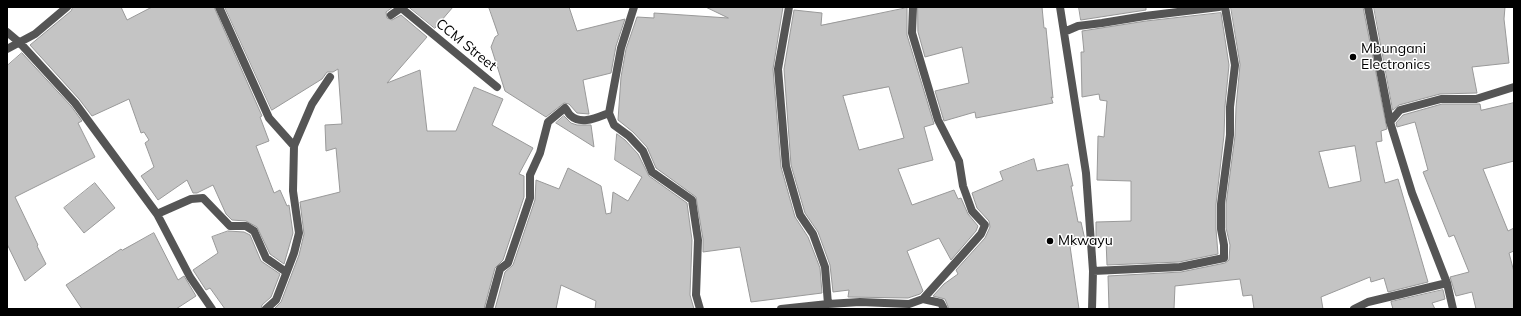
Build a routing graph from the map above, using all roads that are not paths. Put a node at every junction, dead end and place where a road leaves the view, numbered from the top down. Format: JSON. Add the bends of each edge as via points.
{"nodes":[{"id":1,"x":67,"y":7,"type":"edge"},
{"id":2,"x":219,"y":7,"type":"edge"},
{"id":3,"x":400,"y":7,"type":"edge"},
{"id":4,"x":634,"y":7,"type":"edge"},
{"id":5,"x":789,"y":7,"type":"edge"},
{"id":6,"x":913,"y":7,"type":"edge"},
{"id":7,"x":1060,"y":7,"type":"edge"},
{"id":8,"x":1219,"y":7,"type":"edge"},
{"id":9,"x":1225,"y":7,"type":"edge"},
{"id":10,"x":1368,"y":7,"type":"edge"},
{"id":11,"x":392,"y":16,"type":"dead end"},
{"id":12,"x":7,"y":32,"type":"edge"},
{"id":13,"x":1064,"y":32,"type":"junction"},
{"id":14,"x":20,"y":43,"type":"junction"},
{"id":15,"x":7,"y":49,"type":"edge"},
{"id":16,"x":330,"y":76,"type":"dead end"},
{"id":17,"x":497,"y":87,"type":"dead end"},
{"id":18,"x":1514,"y":87,"type":"edge"},
{"id":19,"x":609,"y":114,"type":"junction"},
{"id":20,"x":1390,"y":122,"type":"junction"},
{"id":21,"x":294,"y":146,"type":"junction"},
{"id":22,"x":157,"y":214,"type":"junction"},
{"id":23,"x":1093,"y":270,"type":"junction"},
{"id":24,"x":286,"y":272,"type":"junction"},
{"id":25,"x":1447,"y":283,"type":"junction"},
{"id":26,"x":923,"y":299,"type":"junction"},
{"id":27,"x":827,"y":306,"type":"edge"},
{"id":28,"x":212,"y":309,"type":"edge"},
{"id":29,"x":266,"y":309,"type":"edge"},
{"id":30,"x":489,"y":309,"type":"edge"},
{"id":31,"x":700,"y":309,"type":"edge"},
{"id":32,"x":781,"y":309,"type":"edge"},
{"id":33,"x":944,"y":309,"type":"edge"},
{"id":34,"x":1092,"y":309,"type":"edge"},
{"id":35,"x":1354,"y":309,"type":"edge"},
{"id":36,"x":1453,"y":309,"type":"edge"}],
"edges":[{"from":1,"to":14,"type":"street"},
{"from":2,"to":21,"type":"street","via":[[269,118]]},
{"from":3,"to":11,"type":"street"},
{"from":3,"to":17,"type":"street","name":"CCM Street"},
{"from":4,"to":19,"type":"street","via":[[621,48]]},
{"from":5,"to":27,"type":"street","via":[[778,70],[786,166],[800,215],[812,234],[825,267]]},
{"from":6,"to":26,"type":"street","via":[[912,33],[938,120],[959,161],[963,186],[972,211],[985,225],[981,234]]},
{"from":7,"to":13,"type":"street"},
{"from":8,"to":13,"type":"street","via":[[1078,26]]},
{"from":9,"to":23,"type":"street","via":[[1235,65],[1230,135],[1221,204],[1224,258],[1180,266]]},
{"from":10,"to":20,"type":"street"},
{"from":12,"to":14,"type":"street"},
{"from":13,"to":23,"type":"street","via":[[1086,173]]},
{"from":14,"to":15,"type":"street"},
{"from":14,"to":22,"type":"street","via":[[75,103]]},
{"from":16,"to":21,"type":"street","via":[[312,104]]},
{"from":18,"to":20,"type":"street","via":[[1476,99],[1440,99],[1400,110]]},
{"from":19,"to":30,"type":"street","via":[[588,120],[577,120],[569,115],[565,108],[548,122],[540,154],[530,174],[530,198],[508,263],[500,269]]},
{"from":19,"to":31,"type":"street","via":[[614,125],[643,151],[652,172],[692,200],[698,240],[696,295]]},
{"from":20,"to":25,"type":"street","via":[[1412,193]]},
{"from":21,"to":24,"type":"street","via":[[293,191],[300,233]]},
{"from":22,"to":24,"type":"street","via":[[191,199],[203,198],[230,226],[246,226],[254,231],[266,258]]},
{"from":22,"to":28,"type":"street","via":[[190,277]]},
{"from":23,"to":34,"type":"street"},
{"from":24,"to":29,"type":"street","via":[[276,300]]},
{"from":25,"to":35,"type":"street","via":[[1368,302]]},
{"from":25,"to":36,"type":"street"},
{"from":26,"to":27,"type":"street","via":[[909,304],[860,302]]},
{"from":26,"to":33,"type":"street","via":[[942,303]]},
{"from":27,"to":32,"type":"street"}]}
